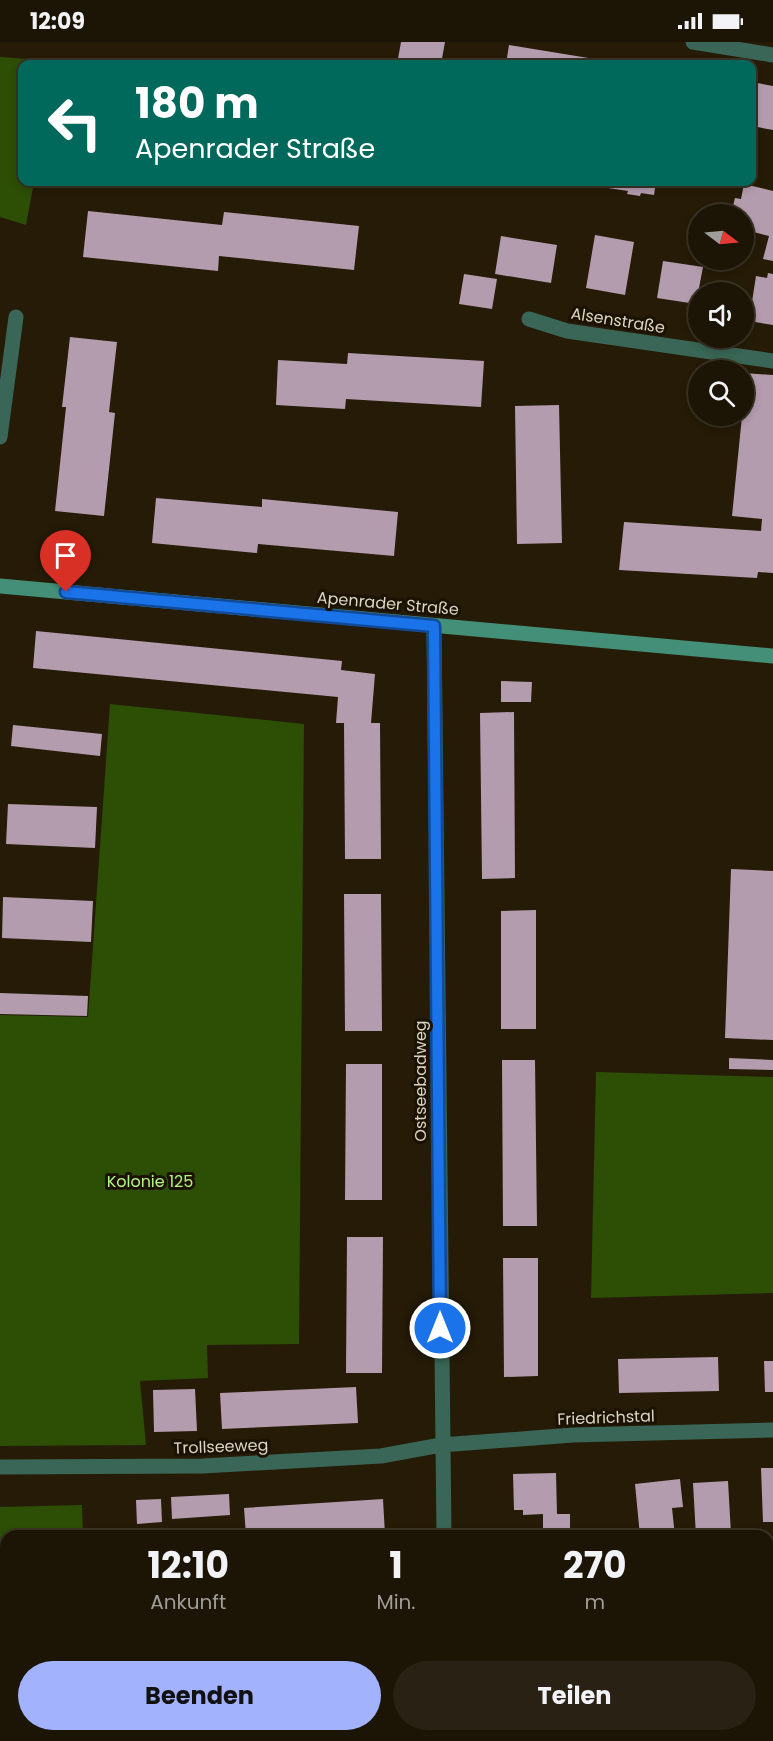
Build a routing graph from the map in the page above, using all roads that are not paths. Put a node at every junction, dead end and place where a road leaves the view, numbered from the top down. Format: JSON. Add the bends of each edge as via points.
{"nodes":[{"id":1,"x":693,"y":42,"type":"edge"},
{"id":2,"x":773,"y":55,"type":"edge"},
{"id":3,"x":16,"y":317,"type":"dead end"},
{"id":4,"x":529,"y":319,"type":"dead end"},
{"id":5,"x":773,"y":361,"type":"edge"},
{"id":6,"x":0,"y":437,"type":"edge"},
{"id":7,"x":0,"y":586,"type":"edge"},
{"id":8,"x":434,"y":626,"type":"junction"},
{"id":9,"x":773,"y":656,"type":"edge"},
{"id":10,"x":773,"y":1430,"type":"edge"},
{"id":11,"x":441,"y":1445,"type":"junction"},
{"id":12,"x":0,"y":1467,"type":"edge"},
{"id":13,"x":444,"y":1530,"type":"edge"}],
"edges":[{"from":1,"to":2,"type":"street"},
{"from":3,"to":6,"type":"street"},
{"from":4,"to":5,"type":"street","name":"Alsenstraße","via":[[567,331]]},
{"from":7,"to":8,"type":"main road","name":"Apenrader Straße"},
{"from":8,"to":9,"type":"main road","name":"Apenrader Straße"},
{"from":8,"to":11,"type":"street","name":"Ostseebadweg"},
{"from":10,"to":11,"type":"street","name":"Friedrichstal","via":[[573,1435]]},
{"from":11,"to":12,"type":"street","name":"Trollseeweg","via":[[381,1456],[237,1464]]},
{"from":11,"to":13,"type":"street","name":"Ostseebadweg"}]}
